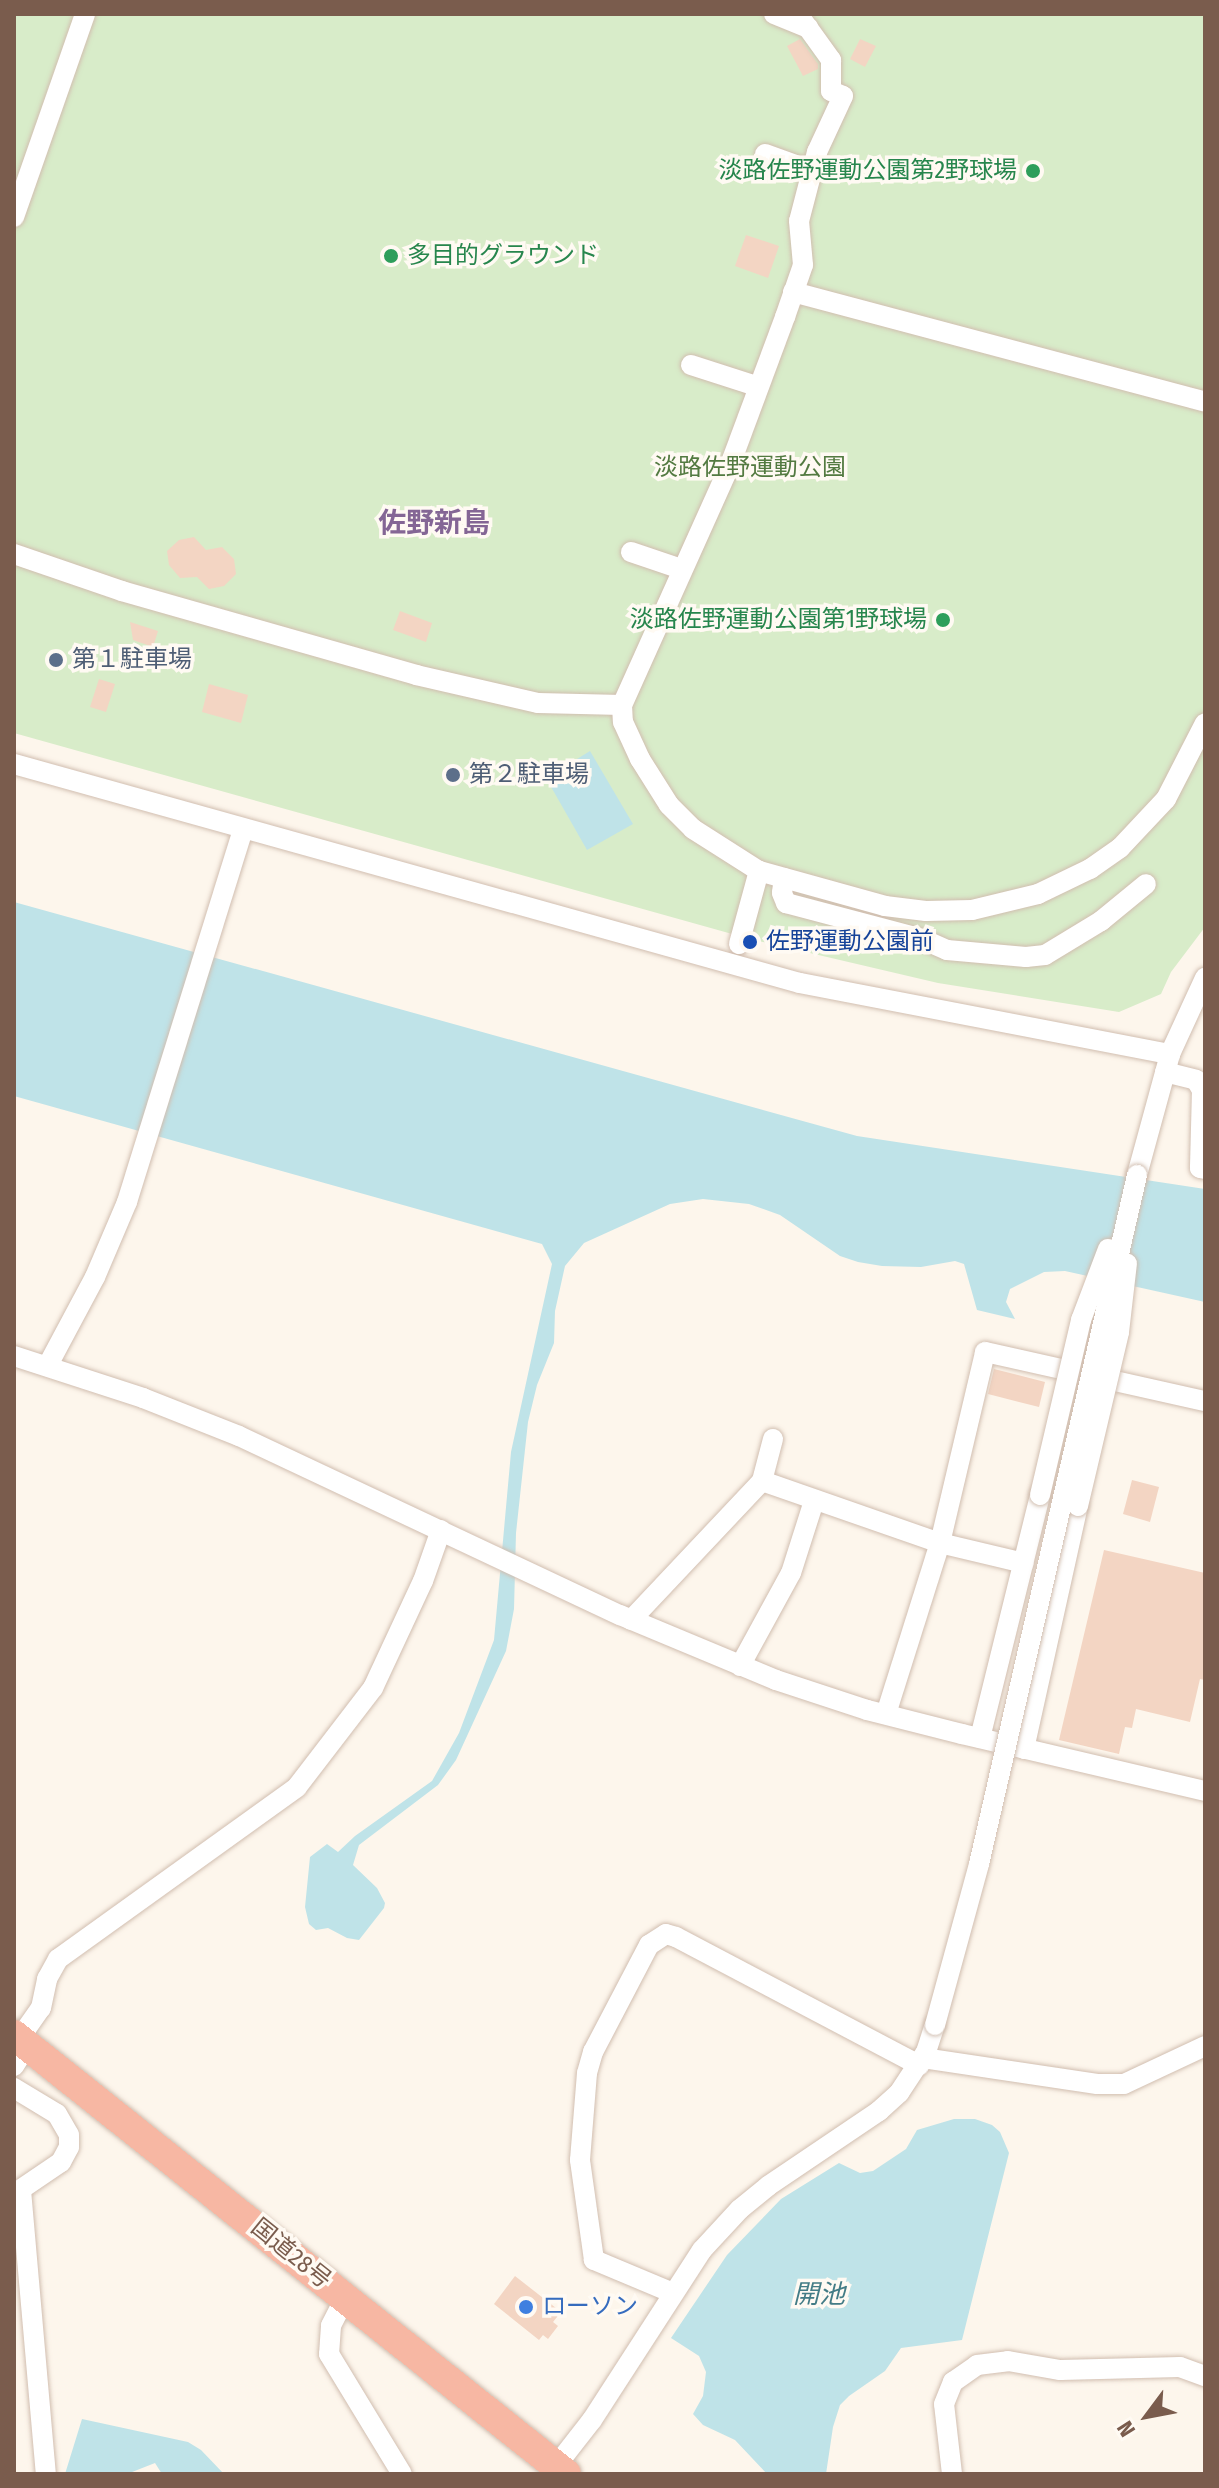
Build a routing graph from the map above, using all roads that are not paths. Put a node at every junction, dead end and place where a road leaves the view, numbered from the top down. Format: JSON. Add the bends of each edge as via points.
{"nodes":[{"id":1,"x":85,"y":14,"type":"edge"},
{"id":2,"x":774,"y":14,"type":"edge"},
{"id":3,"x":803,"y":21,"type":"edge"},
{"id":4,"x":765,"y":154,"type":"dead end"},
{"id":5,"x":812,"y":171,"type":"junction"},
{"id":6,"x":14,"y":217,"type":"edge"},
{"id":7,"x":793,"y":292,"type":"junction"},
{"id":8,"x":691,"y":365,"type":"dead end"},
{"id":9,"x":759,"y":387,"type":"junction"},
{"id":10,"x":1205,"y":402,"type":"edge"},
{"id":11,"x":631,"y":552,"type":"dead end"},
{"id":12,"x":14,"y":554,"type":"edge"},
{"id":13,"x":681,"y":569,"type":"junction"},
{"id":14,"x":622,"y":705,"type":"junction"},
{"id":15,"x":1205,"y":723,"type":"edge"},
{"id":16,"x":1198,"y":758,"type":"edge"},
{"id":17,"x":14,"y":764,"type":"edge"},
{"id":18,"x":243,"y":829,"type":"junction"},
{"id":19,"x":759,"y":871,"type":"junction"},
{"id":20,"x":784,"y":878,"type":"junction"},
{"id":21,"x":1146,"y":884,"type":"dead end"},
{"id":22,"x":739,"y":944,"type":"dead end"},
{"id":23,"x":1205,"y":978,"type":"edge"},
{"id":24,"x":1168,"y":1063,"type":"junction"},
{"id":25,"x":1205,"y":1169,"type":"edge"},
{"id":26,"x":1137,"y":1175,"type":"junction"},
{"id":27,"x":14,"y":1356,"type":"edge"},
{"id":28,"x":48,"y":1365,"type":"junction"},
{"id":29,"x":1205,"y":1401,"type":"edge"},
{"id":30,"x":773,"y":1439,"type":"dead end"},
{"id":31,"x":762,"y":1481,"type":"junction"},
{"id":32,"x":814,"y":1501,"type":"junction"},
{"id":33,"x":441,"y":1530,"type":"junction"},
{"id":34,"x":940,"y":1543,"type":"junction"},
{"id":35,"x":1024,"y":1563,"type":"junction"},
{"id":36,"x":631,"y":1620,"type":"junction"},
{"id":37,"x":740,"y":1666,"type":"junction"},
{"id":38,"x":886,"y":1714,"type":"junction"},
{"id":39,"x":980,"y":1738,"type":"junction"},
{"id":40,"x":1024,"y":1749,"type":"junction"},
{"id":41,"x":1205,"y":1791,"type":"edge"},
{"id":42,"x":19,"y":2046,"type":"edge"},
{"id":43,"x":1205,"y":2046,"type":"edge"},
{"id":44,"x":921,"y":2062,"type":"junction"},
{"id":45,"x":14,"y":2088,"type":"edge"},
{"id":46,"x":17,"y":2192,"type":"edge"},
{"id":47,"x":673,"y":2293,"type":"junction"},
{"id":48,"x":345,"y":2298,"type":"junction"},
{"id":49,"x":1205,"y":2376,"type":"edge"},
{"id":50,"x":561,"y":2470,"type":"edge"},
{"id":51,"x":46,"y":2474,"type":"edge"},
{"id":52,"x":402,"y":2474,"type":"edge"},
{"id":53,"x":952,"y":2474,"type":"edge"}],
"edges":[{"from":1,"to":6,"type":"street"},
{"from":2,"to":3,"type":"street"},
{"from":3,"to":5,"type":"street","via":[[831,60],[831,91],[843,96]]},
{"from":4,"to":5,"type":"street"},
{"from":5,"to":7,"type":"street","via":[[799,221],[803,265]]},
{"from":7,"to":9,"type":"street"},
{"from":7,"to":10,"type":"street"},
{"from":8,"to":9,"type":"street"},
{"from":9,"to":13,"type":"street","via":[[730,465]]},
{"from":11,"to":13,"type":"street"},
{"from":12,"to":14,"type":"street","via":[[122,591],[416,675],[538,703]]},
{"from":13,"to":14,"type":"street"},
{"from":14,"to":19,"type":"street","via":[[623,722],[640,759],[669,805],[712,843]]},
{"from":15,"to":16,"type":"street"},
{"from":16,"to":20,"type":"street","via":[[1120,848],[1070,879],[1016,902],[972,910],[916,910]]},
{"from":17,"to":18,"type":"street"},
{"from":18,"to":24,"type":"street","via":[[800,983]]},
{"from":18,"to":28,"type":"street","via":[[105,1256]]},
{"from":19,"to":20,"type":"street"},
{"from":19,"to":22,"type":"street"},
{"from":20,"to":21,"type":"street","via":[[786,903],[947,950],[1036,957],[1101,921]]},
{"from":23,"to":24,"type":"street"},
{"from":24,"to":25,"type":"street","via":[[1196,1080],[1202,1090],[1200,1168]]},
{"from":24,"to":26,"type":"street"},
{"from":26,"to":35,"type":"street","bridge":true,"via":[[1081,1320]]},
{"from":26,"to":40,"type":"street","bridge":true,"via":[[1119,1332]]},
{"from":26,"to":44,"type":"street","bridge":true,"via":[[979,1864]]},
{"from":27,"to":28,"type":"street"},
{"from":28,"to":33,"type":"street","via":[[239,1436]]},
{"from":29,"to":34,"type":"street","via":[[985,1352]]},
{"from":30,"to":31,"type":"street"},
{"from":31,"to":32,"type":"street"},
{"from":31,"to":36,"type":"street"},
{"from":32,"to":34,"type":"street"},
{"from":32,"to":37,"type":"street","via":[[791,1573]]},
{"from":33,"to":36,"type":"street"},
{"from":33,"to":42,"type":"street","via":[[373,1688],[297,1787],[58,1959],[41,2008]]},
{"from":34,"to":35,"type":"street"},
{"from":34,"to":38,"type":"street"},
{"from":35,"to":39,"type":"street"},
{"from":36,"to":37,"type":"street"},
{"from":37,"to":38,"type":"street"},
{"from":38,"to":39,"type":"street"},
{"from":39,"to":40,"type":"street"},
{"from":40,"to":41,"type":"street"},
{"from":42,"to":48,"type":"highway","name":"国道28号"},
{"from":43,"to":44,"type":"street","via":[[1145,2077],[1116,2085]]},
{"from":44,"to":47,"type":"street","via":[[879,2111],[740,2209],[702,2250]]},
{"from":44,"to":47,"type":"street","via":[[676,1937],[666,1934],[649,1945],[593,2052],[580,2160],[594,2260]]},
{"from":45,"to":46,"type":"street","via":[[57,2114],[69,2135],[61,2162]]},
{"from":46,"to":51,"type":"street","via":[[33,2289]]},
{"from":47,"to":50,"type":"street"},
{"from":48,"to":50,"type":"highway","name":"国道28号"},
{"from":48,"to":52,"type":"street","via":[[331,2326],[329,2354]]},
{"from":49,"to":53,"type":"street","via":[[1173,2367],[1060,2370],[1008,2361],[977,2365],[953,2382],[944,2404]]}]}
